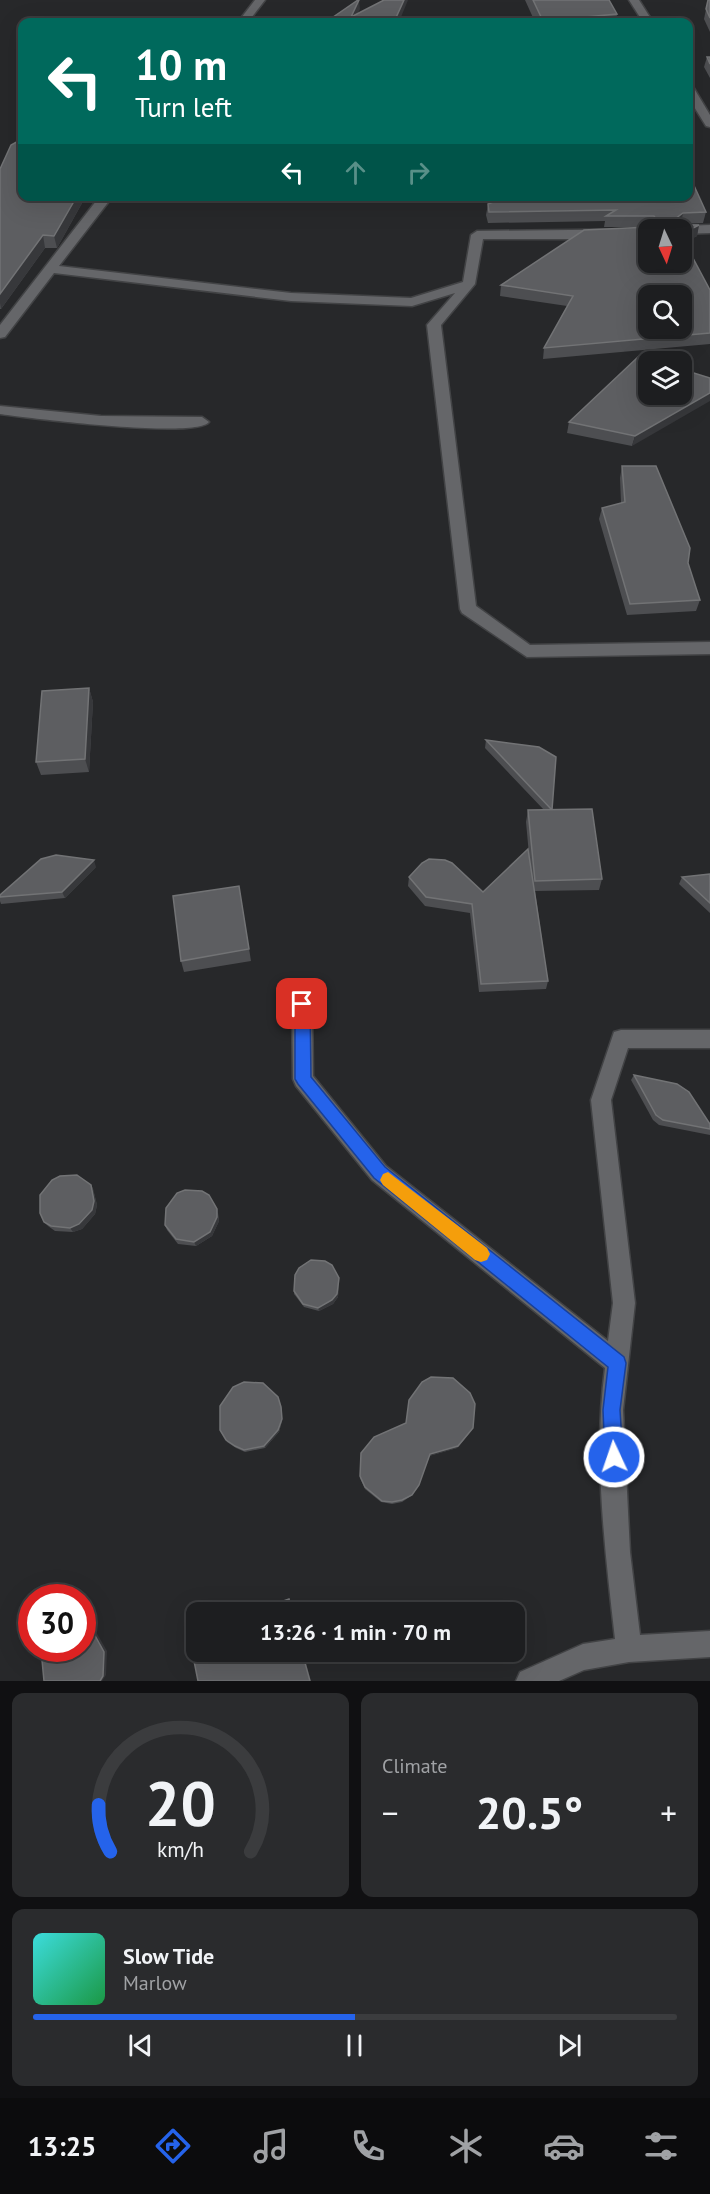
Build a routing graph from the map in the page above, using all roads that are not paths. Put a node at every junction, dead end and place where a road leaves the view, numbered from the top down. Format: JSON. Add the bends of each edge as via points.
{"nodes":[{"id":1,"x":260,"y":0,"type":"edge"},
{"id":2,"x":634,"y":0,"type":"edge"},
{"id":3,"x":246,"y":18,"type":"edge"},
{"id":4,"x":645,"y":18,"type":"edge"},
{"id":5,"x":693,"y":95,"type":"edge"},
{"id":6,"x":710,"y":124,"type":"edge"},
{"id":7,"x":103,"y":201,"type":"edge"},
{"id":8,"x":710,"y":229,"type":"edge"},
{"id":9,"x":692,"y":230,"type":"edge"},
{"id":10,"x":638,"y":233,"type":"edge"},
{"id":11,"x":52,"y":269,"type":"junction"},
{"id":12,"x":470,"y":284,"type":"junction"},
{"id":13,"x":0,"y":334,"type":"edge"},
{"id":14,"x":0,"y":410,"type":"edge"},
{"id":15,"x":202,"y":422,"type":"dead end"},
{"id":16,"x":710,"y":648,"type":"edge"},
{"id":17,"x":302,"y":1004,"type":"dead end"},
{"id":18,"x":710,"y":1039,"type":"edge"},
{"id":19,"x":617,"y":1363,"type":"junction"},
{"id":20,"x":710,"y":1644,"type":"edge"},
{"id":21,"x":629,"y":1649,"type":"junction"},
{"id":22,"x":529,"y":1681,"type":"edge"}],
"edges":[{"from":1,"to":3,"type":"street"},
{"from":2,"to":4,"type":"street"},
{"from":5,"to":6,"type":"street"},
{"from":7,"to":11,"type":"street"},
{"from":8,"to":9,"type":"street"},
{"from":10,"to":12,"type":"street","via":[[477,235]]},
{"from":11,"to":12,"type":"street","via":[[291,297],[412,302]]},
{"from":11,"to":13,"type":"street"},
{"from":12,"to":16,"type":"street","via":[[434,325],[468,609],[527,651]]},
{"from":14,"to":15,"type":"street","via":[[102,423]]},
{"from":17,"to":19,"type":"street","via":[[303,1079],[379,1173]]},
{"from":18,"to":19,"type":"street","via":[[621,1039],[601,1100],[624,1303]]},
{"from":19,"to":21,"type":"street","via":[[612,1422],[618,1552]]},
{"from":20,"to":21,"type":"street"},
{"from":21,"to":22,"type":"street","via":[[583,1657]]}]}
